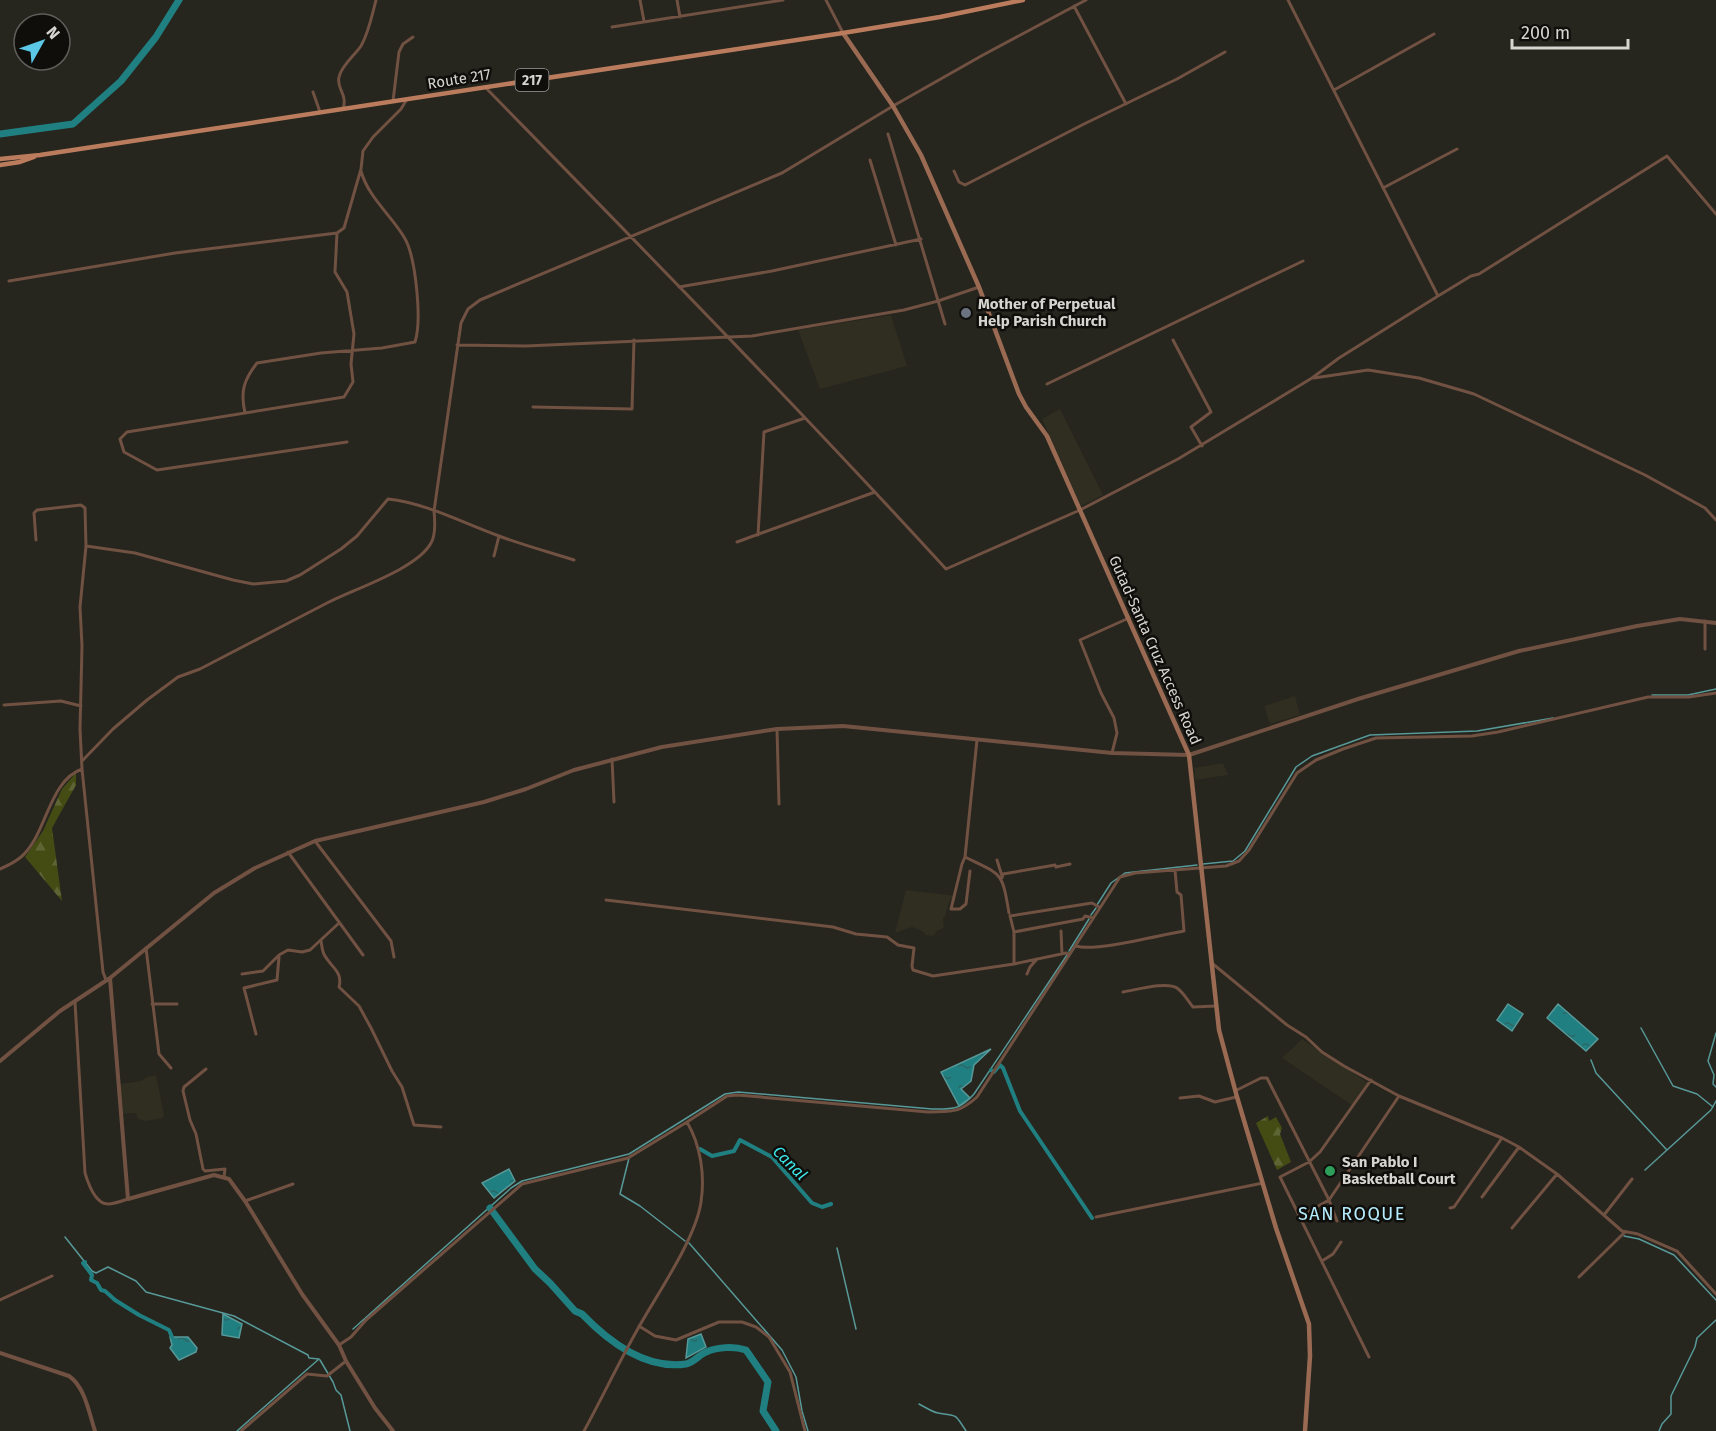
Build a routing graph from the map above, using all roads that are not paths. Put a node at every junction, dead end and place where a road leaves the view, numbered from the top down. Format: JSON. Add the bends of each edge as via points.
{"nodes":[{"id":1,"x":376,"y":0,"type":"edge"},
{"id":2,"x":640,"y":0,"type":"edge"},
{"id":3,"x":677,"y":0,"type":"edge"},
{"id":4,"x":783,"y":0,"type":"edge"},
{"id":5,"x":826,"y":0,"type":"edge"},
{"id":6,"x":1023,"y":0,"type":"edge"},
{"id":7,"x":1086,"y":0,"type":"edge"},
{"id":8,"x":1288,"y":0,"type":"edge"},
{"id":9,"x":1074,"y":6,"type":"junction"},
{"id":10,"x":680,"y":17,"type":"junction"},
{"id":11,"x":644,"y":21,"type":"junction"},
{"id":12,"x":612,"y":27,"type":"dead end"},
{"id":13,"x":843,"y":33,"type":"junction"},
{"id":14,"x":1434,"y":34,"type":"dead end"},
{"id":15,"x":413,"y":37,"type":"dead end"},
{"id":16,"x":1225,"y":52,"type":"dead end"},
{"id":17,"x":484,"y":87,"type":"junction"},
{"id":18,"x":1335,"y":90,"type":"junction"},
{"id":19,"x":313,"y":92,"type":"dead end"},
{"id":20,"x":406,"y":99,"type":"junction"},
{"id":21,"x":393,"y":101,"type":"junction"},
{"id":22,"x":1125,"y":104,"type":"junction"},
{"id":23,"x":893,"y":106,"type":"junction"},
{"id":24,"x":343,"y":109,"type":"junction"},
{"id":25,"x":320,"y":112,"type":"junction"},
{"id":26,"x":888,"y":134,"type":"dead end"},
{"id":27,"x":1457,"y":149,"type":"dead end"},
{"id":28,"x":0,"y":159,"type":"edge"},
{"id":29,"x":19,"y":159,"type":"junction"},
{"id":30,"x":870,"y":160,"type":"dead end"},
{"id":31,"x":0,"y":165,"type":"edge"},
{"id":32,"x":360,"y":169,"type":"junction"},
{"id":33,"x":954,"y":171,"type":"dead end"},
{"id":34,"x":358,"y":178,"type":"junction"},
{"id":35,"x":363,"y":179,"type":"junction"},
{"id":36,"x":1383,"y":188,"type":"junction"},
{"id":37,"x":1716,"y":214,"type":"edge"},
{"id":38,"x":337,"y":233,"type":"junction"},
{"id":39,"x":630,"y":236,"type":"junction"},
{"id":40,"x":921,"y":239,"type":"junction"},
{"id":41,"x":896,"y":245,"type":"junction"},
{"id":42,"x":1303,"y":261,"type":"dead end"},
{"id":43,"x":9,"y":281,"type":"dead end"},
{"id":44,"x":679,"y":286,"type":"junction"},
{"id":45,"x":979,"y":287,"type":"junction"},
{"id":46,"x":1438,"y":296,"type":"junction"},
{"id":47,"x":938,"y":301,"type":"junction"},
{"id":48,"x":945,"y":324,"type":"dead end"},
{"id":49,"x":728,"y":338,"type":"junction"},
{"id":50,"x":634,"y":340,"type":"junction"},
{"id":51,"x":1173,"y":340,"type":"dead end"},
{"id":52,"x":457,"y":345,"type":"junction"},
{"id":53,"x":352,"y":349,"type":"junction"},
{"id":54,"x":1312,"y":378,"type":"junction"},
{"id":55,"x":1047,"y":384,"type":"dead end"},
{"id":56,"x":533,"y":407,"type":"dead end"},
{"id":57,"x":245,"y":413,"type":"junction"},
{"id":58,"x":805,"y":418,"type":"junction"},
{"id":59,"x":347,"y":442,"type":"dead end"},
{"id":60,"x":1202,"y":446,"type":"junction"},
{"id":61,"x":875,"y":492,"type":"junction"},
{"id":62,"x":1080,"y":510,"type":"junction"},
{"id":63,"x":434,"y":512,"type":"junction"},
{"id":64,"x":1716,"y":520,"type":"edge"},
{"id":65,"x":758,"y":535,"type":"junction"},
{"id":66,"x":499,"y":536,"type":"junction"},
{"id":67,"x":36,"y":540,"type":"dead end"},
{"id":68,"x":737,"y":542,"type":"dead end"},
{"id":69,"x":86,"y":546,"type":"junction"},
{"id":70,"x":494,"y":556,"type":"dead end"},
{"id":71,"x":574,"y":560,"type":"dead end"},
{"id":72,"x":1129,"y":618,"type":"junction"},
{"id":73,"x":1705,"y":621,"type":"junction"},
{"id":74,"x":1716,"y":623,"type":"edge"},
{"id":75,"x":1705,"y":649,"type":"dead end"},
{"id":76,"x":1716,"y":693,"type":"edge"},
{"id":77,"x":4,"y":705,"type":"dead end"},
{"id":78,"x":81,"y":706,"type":"junction"},
{"id":79,"x":777,"y":729,"type":"junction"},
{"id":80,"x":977,"y":740,"type":"junction"},
{"id":81,"x":1112,"y":753,"type":"junction"},
{"id":82,"x":1189,"y":754,"type":"junction"},
{"id":83,"x":82,"y":758,"type":"junction"},
{"id":84,"x":612,"y":759,"type":"junction"},
{"id":85,"x":82,"y":768,"type":"junction"},
{"id":86,"x":614,"y":802,"type":"dead end"},
{"id":87,"x":780,"y":804,"type":"dead end"},
{"id":88,"x":315,"y":841,"type":"junction"},
{"id":89,"x":288,"y":852,"type":"junction"},
{"id":90,"x":965,"y":857,"type":"junction"},
{"id":91,"x":997,"y":860,"type":"dead end"},
{"id":92,"x":1070,"y":864,"type":"dead end"},
{"id":93,"x":1201,"y":867,"type":"junction"},
{"id":94,"x":0,"y":869,"type":"edge"},
{"id":95,"x":1175,"y":870,"type":"junction"},
{"id":96,"x":970,"y":871,"type":"dead end"},
{"id":97,"x":1002,"y":878,"type":"junction"},
{"id":98,"x":606,"y":900,"type":"dead end"},
{"id":99,"x":1099,"y":907,"type":"junction"},
{"id":100,"x":1009,"y":913,"type":"dead end"},
{"id":101,"x":1093,"y":918,"type":"junction"},
{"id":102,"x":339,"y":923,"type":"junction"},
{"id":103,"x":1061,"y":931,"type":"dead end"},
{"id":104,"x":1014,"y":933,"type":"junction"},
{"id":105,"x":321,"y":941,"type":"junction"},
{"id":106,"x":1076,"y":946,"type":"junction"},
{"id":107,"x":146,"y":948,"type":"junction"},
{"id":108,"x":1062,"y":954,"type":"junction"},
{"id":109,"x":1070,"y":954,"type":"junction"},
{"id":110,"x":279,"y":955,"type":"junction"},
{"id":111,"x":363,"y":955,"type":"dead end"},
{"id":112,"x":394,"y":957,"type":"dead end"},
{"id":113,"x":1038,"y":958,"type":"junction"},
{"id":114,"x":1014,"y":964,"type":"junction"},
{"id":115,"x":1212,"y":964,"type":"junction"},
{"id":116,"x":242,"y":974,"type":"dead end"},
{"id":117,"x":1028,"y":974,"type":"dead end"},
{"id":118,"x":108,"y":979,"type":"junction"},
{"id":119,"x":1123,"y":992,"type":"dead end"},
{"id":120,"x":75,"y":1002,"type":"junction"},
{"id":121,"x":152,"y":1004,"type":"junction"},
{"id":122,"x":177,"y":1004,"type":"dead end"},
{"id":123,"x":1216,"y":1006,"type":"junction"},
{"id":124,"x":256,"y":1034,"type":"dead end"},
{"id":125,"x":0,"y":1061,"type":"edge"},
{"id":126,"x":171,"y":1068,"type":"dead end"},
{"id":127,"x":206,"y":1069,"type":"dead end"},
{"id":128,"x":1371,"y":1080,"type":"junction"},
{"id":129,"x":1236,"y":1094,"type":"junction"},
{"id":130,"x":1399,"y":1096,"type":"junction"},
{"id":131,"x":1180,"y":1098,"type":"dead end"},
{"id":132,"x":687,"y":1122,"type":"junction"},
{"id":133,"x":441,"y":1127,"type":"dead end"},
{"id":134,"x":1502,"y":1138,"type":"junction"},
{"id":135,"x":1519,"y":1147,"type":"junction"},
{"id":136,"x":1309,"y":1162,"type":"junction"},
{"id":137,"x":1557,"y":1174,"type":"junction"},
{"id":138,"x":224,"y":1177,"type":"junction"},
{"id":139,"x":1632,"y":1179,"type":"dead end"},
{"id":140,"x":1263,"y":1183,"type":"junction"},
{"id":141,"x":292,"y":1184,"type":"dead end"},
{"id":142,"x":1482,"y":1197,"type":"dead end"},
{"id":143,"x":128,"y":1199,"type":"junction"},
{"id":144,"x":1329,"y":1200,"type":"junction"},
{"id":145,"x":245,"y":1201,"type":"junction"},
{"id":146,"x":1450,"y":1209,"type":"dead end"},
{"id":147,"x":1604,"y":1215,"type":"junction"},
{"id":148,"x":1300,"y":1216,"type":"junction"},
{"id":149,"x":1096,"y":1218,"type":"dead end"},
{"id":150,"x":1337,"y":1221,"type":"dead end"},
{"id":151,"x":1512,"y":1228,"type":"dead end"},
{"id":152,"x":1625,"y":1232,"type":"junction"},
{"id":153,"x":1341,"y":1242,"type":"dead end"},
{"id":154,"x":1322,"y":1261,"type":"junction"},
{"id":155,"x":52,"y":1276,"type":"dead end"},
{"id":156,"x":1579,"y":1277,"type":"dead end"},
{"id":157,"x":1716,"y":1294,"type":"edge"},
{"id":158,"x":0,"y":1300,"type":"edge"},
{"id":159,"x":639,"y":1326,"type":"junction"},
{"id":160,"x":339,"y":1345,"type":"junction"},
{"id":161,"x":0,"y":1353,"type":"edge"},
{"id":162,"x":1369,"y":1357,"type":"dead end"},
{"id":163,"x":346,"y":1361,"type":"junction"},
{"id":164,"x":95,"y":1431,"type":"edge"},
{"id":165,"x":241,"y":1431,"type":"edge"},
{"id":166,"x":393,"y":1431,"type":"edge"},
{"id":167,"x":584,"y":1431,"type":"edge"},
{"id":168,"x":805,"y":1431,"type":"edge"},
{"id":169,"x":1305,"y":1431,"type":"edge"}],
"edges":[{"from":1,"to":24,"type":"street","via":[[362,44],[339,74],[345,97]]},
{"from":2,"to":11,"type":"street"},
{"from":3,"to":10,"type":"street"},
{"from":4,"to":10,"type":"street"},
{"from":5,"to":13,"type":"street"},
{"from":6,"to":13,"type":"main road","name":"Route 217","number":"217"},
{"from":7,"to":9,"type":"street"},
{"from":8,"to":18,"type":"street"},
{"from":9,"to":22,"type":"street"},
{"from":9,"to":23,"type":"street"},
{"from":10,"to":11,"type":"street"},
{"from":11,"to":12,"type":"street"},
{"from":13,"to":17,"type":"main road","name":"Route 217","number":"217"},
{"from":13,"to":23,"type":"main road","name":"Gutad-Santa Cruz Access Road"},
{"from":14,"to":18,"type":"street"},
{"from":15,"to":21,"type":"street","via":[[399,52]]},
{"from":16,"to":22,"type":"street"},
{"from":17,"to":20,"type":"main road","name":"Route 217","number":"217"},
{"from":17,"to":39,"type":"street"},
{"from":18,"to":36,"type":"street"},
{"from":19,"to":25,"type":"street"},
{"from":20,"to":21,"type":"main road","name":"Route 217","number":"217"},
{"from":20,"to":32,"type":"street","via":[[363,151]]},
{"from":21,"to":24,"type":"main road","name":"Route 217","number":"217"},
{"from":22,"to":33,"type":"street","via":[[965,185]]},
{"from":23,"to":39,"type":"street","via":[[776,176]]},
{"from":23,"to":45,"type":"main road","name":"Gutad-Santa Cruz Access Road","via":[[921,155]]},
{"from":24,"to":25,"type":"main road","name":"Route 217","number":"217"},
{"from":25,"to":29,"type":"main road","name":"Route 217","number":"217"},
{"from":26,"to":40,"type":"street"},
{"from":27,"to":36,"type":"street"},
{"from":28,"to":29,"type":"main road","name":"Route 217","number":"217"},
{"from":29,"to":31,"type":"main road","name":"Route 217","number":"217"},
{"from":30,"to":41,"type":"street"},
{"from":32,"to":34,"type":"street"},
{"from":32,"to":35,"type":"street"},
{"from":34,"to":35,"type":"street"},
{"from":34,"to":38,"type":"street","via":[[344,228]]},
{"from":35,"to":53,"type":"street","via":[[406,239],[415,271],[419,333],[415,342]]},
{"from":36,"to":46,"type":"street"},
{"from":37,"to":46,"type":"street","via":[[1667,156]]},
{"from":38,"to":43,"type":"street","via":[[175,253]]},
{"from":38,"to":53,"type":"street","via":[[335,272],[347,292],[354,334]]},
{"from":39,"to":44,"type":"street"},
{"from":39,"to":52,"type":"street","via":[[480,300],[468,309],[460,323]]},
{"from":40,"to":41,"type":"street"},
{"from":40,"to":47,"type":"street"},
{"from":41,"to":44,"type":"street"},
{"from":42,"to":55,"type":"street"},
{"from":44,"to":49,"type":"street"},
{"from":45,"to":47,"type":"street"},
{"from":45,"to":62,"type":"main road","name":"Gutad-Santa Cruz Access Road","via":[[1019,394],[1047,436]]},
{"from":46,"to":54,"type":"street"},
{"from":47,"to":48,"type":"street"},
{"from":47,"to":49,"type":"street"},
{"from":49,"to":50,"type":"street"},
{"from":49,"to":58,"type":"street"},
{"from":50,"to":52,"type":"street"},
{"from":50,"to":56,"type":"street","via":[[632,409]]},
{"from":51,"to":60,"type":"street","via":[[1211,412],[1191,427]]},
{"from":52,"to":63,"type":"street"},
{"from":53,"to":57,"type":"street","via":[[257,363],[241,396]]},
{"from":53,"to":57,"type":"street","via":[[353,382],[344,397]]},
{"from":54,"to":60,"type":"street"},
{"from":54,"to":64,"type":"street","via":[[1368,370],[1419,378],[1474,394],[1645,475],[1705,508]]},
{"from":57,"to":59,"type":"street","via":[[127,432],[120,439],[124,452],[157,470]]},
{"from":58,"to":61,"type":"street"},
{"from":58,"to":65,"type":"street","via":[[764,432]]},
{"from":60,"to":62,"type":"street"},
{"from":61,"to":62,"type":"street","via":[[946,569]]},
{"from":61,"to":65,"type":"street"},
{"from":62,"to":72,"type":"main road","name":"Gutad-Santa Cruz Access Road"},
{"from":63,"to":66,"type":"street"},
{"from":63,"to":69,"type":"street","via":[[388,499],[341,549],[286,581],[253,584],[135,553]]},
{"from":63,"to":83,"type":"street","via":[[432,543],[422,554],[400,569],[178,677]]},
{"from":65,"to":68,"type":"street"},
{"from":66,"to":70,"type":"street"},
{"from":66,"to":71,"type":"street"},
{"from":67,"to":69,"type":"street","via":[[37,510],[81,505],[85,508]]},
{"from":69,"to":78,"type":"street","via":[[80,607]]},
{"from":72,"to":81,"type":"street","via":[[1080,639],[1114,718]]},
{"from":72,"to":82,"type":"main road","name":"Gutad-Santa Cruz Access Road"},
{"from":73,"to":74,"type":"street"},
{"from":73,"to":75,"type":"street"},
{"from":73,"to":82,"type":"street","via":[[1680,619],[1519,651]]},
{"from":76,"to":93,"type":"street","via":[[1647,697],[1472,736],[1376,738],[1343,749],[1297,772],[1239,861]]},
{"from":77,"to":78,"type":"street","via":[[61,701]]},
{"from":78,"to":83,"type":"street"},
{"from":79,"to":80,"type":"street","via":[[843,726]]},
{"from":79,"to":84,"type":"street"},
{"from":79,"to":87,"type":"street"},
{"from":80,"to":81,"type":"street"},
{"from":80,"to":90,"type":"street"},
{"from":81,"to":82,"type":"street"},
{"from":82,"to":93,"type":"main road","name":"Gutad-Santa Cruz Access Road"},
{"from":83,"to":85,"type":"street"},
{"from":84,"to":86,"type":"street"},
{"from":84,"to":88,"type":"street","via":[[484,802]]},
{"from":85,"to":94,"type":"street","via":[[59,788],[22,857]]},
{"from":85,"to":118,"type":"street","via":[[103,972]]},
{"from":88,"to":89,"type":"street"},
{"from":88,"to":112,"type":"street","via":[[391,941]]},
{"from":89,"to":102,"type":"street"},
{"from":89,"to":107,"type":"street","via":[[232,880]]},
{"from":90,"to":96,"type":"street","via":[[951,909],[966,904]]},
{"from":90,"to":97,"type":"street"},
{"from":91,"to":97,"type":"street"},
{"from":92,"to":97,"type":"street","via":[[1018,870],[1003,874]]},
{"from":93,"to":95,"type":"street"},
{"from":93,"to":115,"type":"main road","name":"Gutad-Santa Cruz Access Road"},
{"from":95,"to":99,"type":"street","via":[[1120,877]]},
{"from":95,"to":106,"type":"street","via":[[1184,931],[1103,946]]},
{"from":97,"to":100,"type":"street"},
{"from":98,"to":114,"type":"street","via":[[887,937],[898,945],[914,948],[913,970],[933,976]]},
{"from":99,"to":101,"type":"street"},
{"from":99,"to":104,"type":"street","via":[[1092,903],[1010,916]]},
{"from":101,"to":104,"type":"street","via":[[1085,916]]},
{"from":101,"to":106,"type":"street"},
{"from":102,"to":105,"type":"street"},
{"from":102,"to":111,"type":"street"},
{"from":103,"to":108,"type":"street"},
{"from":104,"to":114,"type":"street"},
{"from":105,"to":110,"type":"street","via":[[305,952],[288,950]]},
{"from":105,"to":133,"type":"street","via":[[324,954],[339,973],[339,987],[359,1006],[402,1087],[414,1125]]},
{"from":106,"to":109,"type":"street"},
{"from":107,"to":118,"type":"street"},
{"from":107,"to":121,"type":"street"},
{"from":108,"to":109,"type":"street"},
{"from":108,"to":113,"type":"street"},
{"from":109,"to":132,"type":"street","via":[[977,1097],[964,1109],[928,1112],[738,1095],[727,1096]]},
{"from":110,"to":116,"type":"street","via":[[263,971]]},
{"from":110,"to":124,"type":"street","via":[[277,980],[244,988]]},
{"from":113,"to":114,"type":"street"},
{"from":113,"to":117,"type":"street"},
{"from":115,"to":123,"type":"main road","name":"Gutad-Santa Cruz Access Road"},
{"from":115,"to":128,"type":"street","via":[[1322,1052]]},
{"from":118,"to":120,"type":"street"},
{"from":118,"to":143,"type":"street"},
{"from":119,"to":123,"type":"street","via":[[1174,986],[1193,1007]]},
{"from":120,"to":125,"type":"street"},
{"from":120,"to":143,"type":"street","via":[[85,1173],[89,1186],[102,1202]]},
{"from":121,"to":122,"type":"street"},
{"from":121,"to":126,"type":"street","via":[[159,1054]]},
{"from":123,"to":129,"type":"main road","name":"Gutad-Santa Cruz Access Road"},
{"from":127,"to":138,"type":"street","via":[[183,1091],[203,1169],[225,1170]]},
{"from":128,"to":130,"type":"street"},
{"from":128,"to":136,"type":"street","via":[[1335,1133]]},
{"from":129,"to":131,"type":"street","via":[[1215,1102],[1199,1096]]},
{"from":129,"to":136,"type":"street","via":[[1266,1077]]},
{"from":129,"to":140,"type":"main road","name":"Gutad-Santa Cruz Access Road"},
{"from":130,"to":134,"type":"street"},
{"from":130,"to":144,"type":"street"},
{"from":132,"to":159,"type":"street","via":[[700,1154],[701,1204],[693,1230]]},
{"from":132,"to":160,"type":"street","via":[[628,1158],[522,1184]]},
{"from":134,"to":135,"type":"street"},
{"from":134,"to":146,"type":"street"},
{"from":135,"to":137,"type":"street"},
{"from":135,"to":142,"type":"street"},
{"from":136,"to":144,"type":"street"},
{"from":136,"to":148,"type":"street","via":[[1280,1177]]},
{"from":137,"to":147,"type":"street"},
{"from":137,"to":151,"type":"street"},
{"from":138,"to":143,"type":"street","via":[[208,1176]]},
{"from":138,"to":145,"type":"street"},
{"from":139,"to":147,"type":"street"},
{"from":140,"to":149,"type":"street"},
{"from":140,"to":169,"type":"main road","name":"Gutad-Santa Cruz Access Road","via":[[1309,1324]]},
{"from":141,"to":145,"type":"street"},
{"from":144,"to":148,"type":"street"},
{"from":144,"to":150,"type":"street"},
{"from":145,"to":160,"type":"street","via":[[302,1294]]},
{"from":147,"to":152,"type":"street"},
{"from":148,"to":154,"type":"street"},
{"from":152,"to":156,"type":"street"},
{"from":152,"to":157,"type":"street","via":[[1677,1251]]},
{"from":153,"to":154,"type":"street","via":[[1334,1254]]},
{"from":154,"to":162,"type":"street"},
{"from":155,"to":158,"type":"street"},
{"from":159,"to":167,"type":"street"},
{"from":159,"to":168,"type":"street","via":[[655,1336],[676,1340],[719,1322],[742,1322],[756,1327],[769,1337],[790,1372]]},
{"from":160,"to":163,"type":"street"},
{"from":161,"to":164,"type":"street","via":[[75,1380]]},
{"from":163,"to":165,"type":"street","via":[[327,1376],[307,1374]]},
{"from":163,"to":166,"type":"street"}]}
